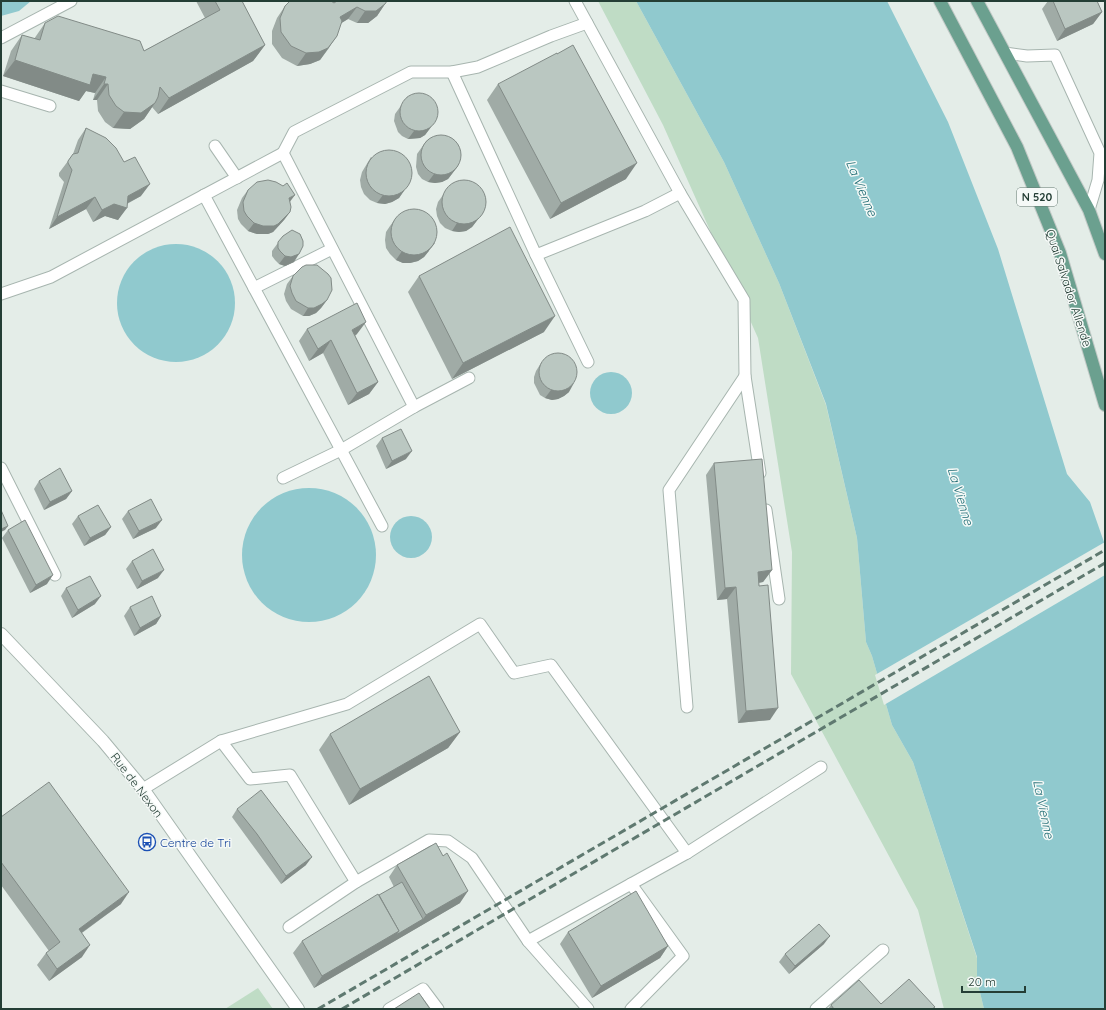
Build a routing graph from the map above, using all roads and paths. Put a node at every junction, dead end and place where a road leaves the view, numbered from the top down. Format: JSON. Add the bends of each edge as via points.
{"nodes":[{"id":1,"x":71,"y":1,"type":"edge"},
{"id":2,"x":575,"y":1,"type":"edge"},
{"id":3,"x":940,"y":1,"type":"edge"},
{"id":4,"x":977,"y":1,"type":"edge"},
{"id":5,"x":587,"y":22,"type":"junction"},
{"id":6,"x":1,"y":38,"type":"edge"},
{"id":7,"x":1005,"y":53,"type":"junction"},
{"id":8,"x":452,"y":72,"type":"junction"},
{"id":9,"x":1,"y":91,"type":"edge"},
{"id":10,"x":50,"y":106,"type":"dead end"},
{"id":11,"x":215,"y":146,"type":"dead end"},
{"id":12,"x":283,"y":153,"type":"junction"},
{"id":13,"x":237,"y":178,"type":"junction"},
{"id":14,"x":680,"y":193,"type":"junction"},
{"id":15,"x":204,"y":195,"type":"junction"},
{"id":16,"x":1089,"y":210,"type":"junction"},
{"id":17,"x":332,"y":249,"type":"junction"},
{"id":18,"x":536,"y":254,"type":"junction"},
{"id":19,"x":1105,"y":254,"type":"edge"},
{"id":20,"x":254,"y":288,"type":"junction"},
{"id":21,"x":1,"y":294,"type":"edge"},
{"id":22,"x":588,"y":362,"type":"dead end"},
{"id":23,"x":745,"y":376,"type":"junction"},
{"id":24,"x":469,"y":378,"type":"edge"},
{"id":25,"x":1105,"y":405,"type":"edge"},
{"id":26,"x":414,"y":407,"type":"junction"},
{"id":27,"x":341,"y":450,"type":"junction"},
{"id":28,"x":1,"y":468,"type":"edge"},
{"id":29,"x":283,"y":478,"type":"dead end"},
{"id":30,"x":762,"y":484,"type":"edge"},
{"id":31,"x":764,"y":499,"type":"edge"},
{"id":32,"x":382,"y":526,"type":"dead end"},
{"id":33,"x":55,"y":575,"type":"dead end"},
{"id":34,"x":779,"y":599,"type":"dead end"},
{"id":35,"x":1,"y":634,"type":"edge"},
{"id":36,"x":687,"y":707,"type":"dead end"},
{"id":37,"x":221,"y":741,"type":"junction"},
{"id":38,"x":821,"y":767,"type":"dead end"},
{"id":39,"x":143,"y":789,"type":"junction"},
{"id":40,"x":688,"y":853,"type":"junction"},
{"id":41,"x":356,"y":882,"type":"junction"},
{"id":42,"x":631,"y":884,"type":"junction"},
{"id":43,"x":289,"y":927,"type":"dead end"},
{"id":44,"x":528,"y":941,"type":"junction"},
{"id":45,"x":882,"y":950,"type":"dead end"},
{"id":46,"x":298,"y":1009,"type":"edge"},
{"id":47,"x":389,"y":1009,"type":"edge"},
{"id":48,"x":438,"y":1009,"type":"edge"},
{"id":49,"x":588,"y":1009,"type":"edge"},
{"id":50,"x":631,"y":1009,"type":"edge"},
{"id":51,"x":816,"y":1009,"type":"edge"}],
"edges":[{"from":1,"to":6,"type":"lane"},
{"from":2,"to":5,"type":"lane"},
{"from":3,"to":25,"type":"main road","name":"Quai Salvador Allende","number":"N 520","via":[[1017,147],[1060,252]]},
{"from":4,"to":7,"type":"main road","number":"N 520"},
{"from":5,"to":8,"type":"lane","via":[[478,67]]},
{"from":5,"to":14,"type":"lane"},
{"from":7,"to":16,"type":"main road","number":"N 520"},
{"from":7,"to":16,"type":"lane","via":[[1027,56],[1056,55],[1100,153],[1098,180]]},
{"from":8,"to":12,"type":"lane","via":[[411,72],[294,132]]},
{"from":8,"to":18,"type":"lane"},
{"from":9,"to":10,"type":"lane"},
{"from":11,"to":13,"type":"lane"},
{"from":12,"to":13,"type":"lane"},
{"from":12,"to":17,"type":"lane"},
{"from":13,"to":15,"type":"lane"},
{"from":14,"to":18,"type":"lane","via":[[645,211]]},
{"from":14,"to":23,"type":"lane","via":[[744,300]]},
{"from":15,"to":20,"type":"lane"},
{"from":15,"to":21,"type":"lane","via":[[51,276]]},
{"from":16,"to":19,"type":"main road","number":"N 520"},
{"from":17,"to":20,"type":"lane"},
{"from":17,"to":26,"type":"lane"},
{"from":18,"to":22,"type":"lane"},
{"from":20,"to":27,"type":"lane"},
{"from":23,"to":30,"type":"lane"},
{"from":23,"to":36,"type":"lane","via":[[669,490]]},
{"from":24,"to":26,"type":"lane"},
{"from":26,"to":27,"type":"lane"},
{"from":27,"to":29,"type":"lane"},
{"from":27,"to":32,"type":"lane"},
{"from":28,"to":33,"type":"lane"},
{"from":31,"to":34,"type":"lane"},
{"from":35,"to":39,"type":"street","name":"Rue de Nexon","via":[[103,741]]},
{"from":37,"to":39,"type":"lane"},
{"from":37,"to":40,"type":"lane","via":[[347,704],[480,624],[514,673],[551,665]]},
{"from":37,"to":41,"type":"lane","via":[[250,779],[290,775]]},
{"from":38,"to":40,"type":"lane"},
{"from":39,"to":46,"type":"street","name":"Rue de Nexon"},
{"from":40,"to":42,"type":"lane"},
{"from":41,"to":43,"type":"lane"},
{"from":41,"to":44,"type":"lane","via":[[429,840],[448,841],[472,858]]},
{"from":42,"to":44,"type":"lane"},
{"from":42,"to":50,"type":"lane","via":[[683,956]]},
{"from":44,"to":49,"type":"lane"},
{"from":45,"to":51,"type":"lane"},
{"from":47,"to":48,"type":"lane","via":[[423,989]]}]}
